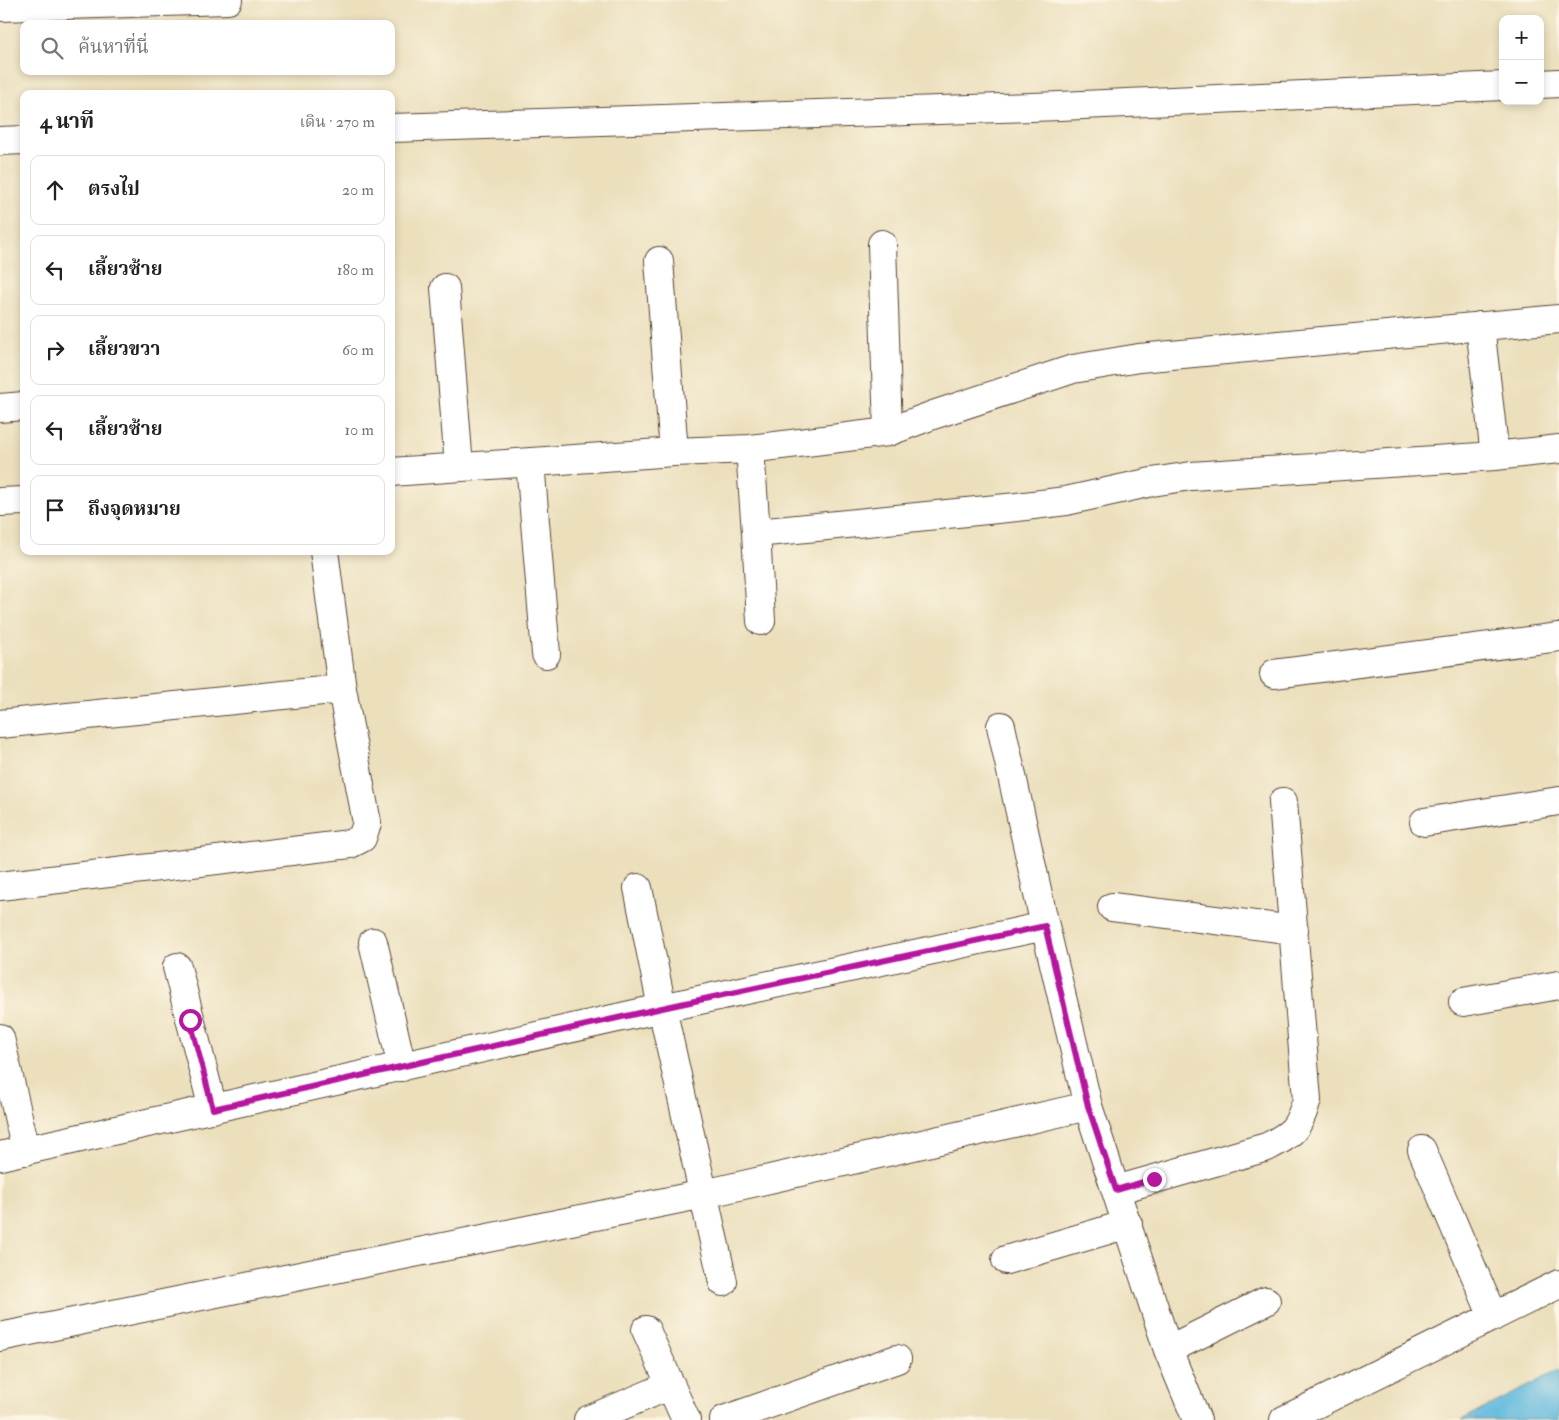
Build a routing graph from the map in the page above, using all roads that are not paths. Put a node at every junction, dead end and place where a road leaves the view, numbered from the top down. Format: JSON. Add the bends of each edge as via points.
{"nodes":[{"id":1,"x":228,"y":0,"type":"edge"},
{"id":2,"x":0,"y":7,"type":"edge"},
{"id":3,"x":1559,"y":83,"type":"edge"},
{"id":4,"x":1544,"y":84,"type":"edge"},
{"id":5,"x":1499,"y":86,"type":"edge"},
{"id":6,"x":395,"y":128,"type":"edge"},
{"id":7,"x":0,"y":140,"type":"edge"},
{"id":8,"x":20,"y":140,"type":"edge"},
{"id":9,"x":882,"y":244,"type":"dead end"},
{"id":10,"x":659,"y":261,"type":"dead end"},
{"id":11,"x":445,"y":288,"type":"dead end"},
{"id":12,"x":1559,"y":319,"type":"edge"},
{"id":13,"x":1480,"y":326,"type":"junction"},
{"id":14,"x":20,"y":406,"type":"edge"},
{"id":15,"x":0,"y":408,"type":"edge"},
{"id":16,"x":888,"y":432,"type":"junction"},
{"id":17,"x":750,"y":448,"type":"junction"},
{"id":18,"x":1559,"y":449,"type":"edge"},
{"id":19,"x":674,"y":452,"type":"junction"},
{"id":20,"x":1495,"y":456,"type":"junction"},
{"id":21,"x":530,"y":462,"type":"junction"},
{"id":22,"x":459,"y":466,"type":"junction"},
{"id":23,"x":395,"y":472,"type":"edge"},
{"id":24,"x":20,"y":500,"type":"edge"},
{"id":25,"x":0,"y":502,"type":"edge"},
{"id":26,"x":756,"y":533,"type":"junction"},
{"id":27,"x":325,"y":555,"type":"edge"},
{"id":28,"x":761,"y":621,"type":"dead end"},
{"id":29,"x":1559,"y":637,"type":"edge"},
{"id":30,"x":546,"y":654,"type":"dead end"},
{"id":31,"x":1274,"y":674,"type":"dead end"},
{"id":32,"x":342,"y":688,"type":"junction"},
{"id":33,"x":0,"y":724,"type":"edge"},
{"id":34,"x":1001,"y":726,"type":"dead end"},
{"id":35,"x":1559,"y":801,"type":"edge"},
{"id":36,"x":1283,"y":802,"type":"dead end"},
{"id":37,"x":1424,"y":822,"type":"dead end"},
{"id":38,"x":0,"y":886,"type":"edge"},
{"id":39,"x":638,"y":888,"type":"dead end"},
{"id":40,"x":1112,"y":907,"type":"dead end"},
{"id":41,"x":1045,"y":926,"type":"junction"},
{"id":42,"x":1294,"y":930,"type":"junction"},
{"id":43,"x":373,"y":942,"type":"dead end"},
{"id":44,"x":177,"y":967,"type":"dead end"},
{"id":45,"x":1559,"y":985,"type":"edge"},
{"id":46,"x":1463,"y":1002,"type":"dead end"},
{"id":47,"x":662,"y":1008,"type":"junction"},
{"id":48,"x":0,"y":1038,"type":"edge"},
{"id":49,"x":402,"y":1067,"type":"junction"},
{"id":50,"x":1088,"y":1106,"type":"junction"},
{"id":51,"x":213,"y":1109,"type":"junction"},
{"id":52,"x":1422,"y":1150,"type":"dead end"},
{"id":53,"x":13,"y":1153,"type":"edge"},
{"id":54,"x":1116,"y":1190,"type":"junction"},
{"id":55,"x":704,"y":1194,"type":"junction"},
{"id":56,"x":1128,"y":1224,"type":"junction"},
{"id":57,"x":1006,"y":1260,"type":"dead end"},
{"id":58,"x":723,"y":1282,"type":"dead end"},
{"id":59,"x":1559,"y":1284,"type":"edge"},
{"id":60,"x":1266,"y":1301,"type":"dead end"},
{"id":61,"x":1493,"y":1317,"type":"junction"},
{"id":62,"x":646,"y":1330,"type":"dead end"},
{"id":63,"x":0,"y":1337,"type":"edge"},
{"id":64,"x":1168,"y":1350,"type":"junction"},
{"id":65,"x":897,"y":1359,"type":"dead end"},
{"id":66,"x":671,"y":1385,"type":"junction"},
{"id":67,"x":1187,"y":1417,"type":"edge"},
{"id":68,"x":588,"y":1420,"type":"edge"},
{"id":69,"x":686,"y":1420,"type":"edge"},
{"id":70,"x":724,"y":1420,"type":"edge"},
{"id":71,"x":1284,"y":1420,"type":"edge"}],
"edges":[{"from":1,"to":2,"type":"street"},
{"from":3,"to":4,"type":"street"},
{"from":5,"to":6,"type":"street","via":[[1060,106]]},
{"from":7,"to":8,"type":"street"},
{"from":9,"to":16,"type":"street"},
{"from":10,"to":19,"type":"street"},
{"from":11,"to":22,"type":"street"},
{"from":12,"to":13,"type":"street"},
{"from":13,"to":16,"type":"street","via":[[1139,358],[1073,369]]},
{"from":13,"to":20,"type":"street"},
{"from":14,"to":15,"type":"street"},
{"from":16,"to":17,"type":"street"},
{"from":17,"to":19,"type":"street"},
{"from":17,"to":26,"type":"street"},
{"from":18,"to":20,"type":"street"},
{"from":19,"to":21,"type":"street"},
{"from":20,"to":26,"type":"street","via":[[1191,476],[1036,505]]},
{"from":21,"to":22,"type":"street"},
{"from":21,"to":30,"type":"street"},
{"from":22,"to":23,"type":"street"},
{"from":24,"to":25,"type":"street"},
{"from":26,"to":28,"type":"street"},
{"from":27,"to":32,"type":"street"},
{"from":29,"to":31,"type":"street"},
{"from":32,"to":33,"type":"street"},
{"from":32,"to":38,"type":"street","via":[[367,823],[362,838],[350,844]]},
{"from":34,"to":41,"type":"street"},
{"from":35,"to":37,"type":"street"},
{"from":36,"to":42,"type":"street"},
{"from":39,"to":47,"type":"street"},
{"from":40,"to":42,"type":"street"},
{"from":41,"to":47,"type":"street"},
{"from":41,"to":50,"type":"street"},
{"from":42,"to":54,"type":"street","via":[[1307,1100],[1300,1122],[1285,1138],[1267,1147]]},
{"from":43,"to":49,"type":"street"},
{"from":44,"to":51,"type":"street"},
{"from":45,"to":46,"type":"street"},
{"from":47,"to":49,"type":"street"},
{"from":47,"to":55,"type":"street"},
{"from":48,"to":53,"type":"street"},
{"from":49,"to":51,"type":"street"},
{"from":50,"to":54,"type":"street"},
{"from":50,"to":55,"type":"street"},
{"from":51,"to":53,"type":"street"},
{"from":52,"to":61,"type":"street"},
{"from":54,"to":56,"type":"street"},
{"from":55,"to":58,"type":"street"},
{"from":55,"to":63,"type":"street"},
{"from":56,"to":57,"type":"street"},
{"from":56,"to":64,"type":"street"},
{"from":59,"to":61,"type":"street"},
{"from":60,"to":64,"type":"street"},
{"from":61,"to":71,"type":"street"},
{"from":62,"to":66,"type":"street"},
{"from":64,"to":67,"type":"street"},
{"from":65,"to":70,"type":"street"},
{"from":66,"to":68,"type":"street"},
{"from":66,"to":69,"type":"street"}]}
